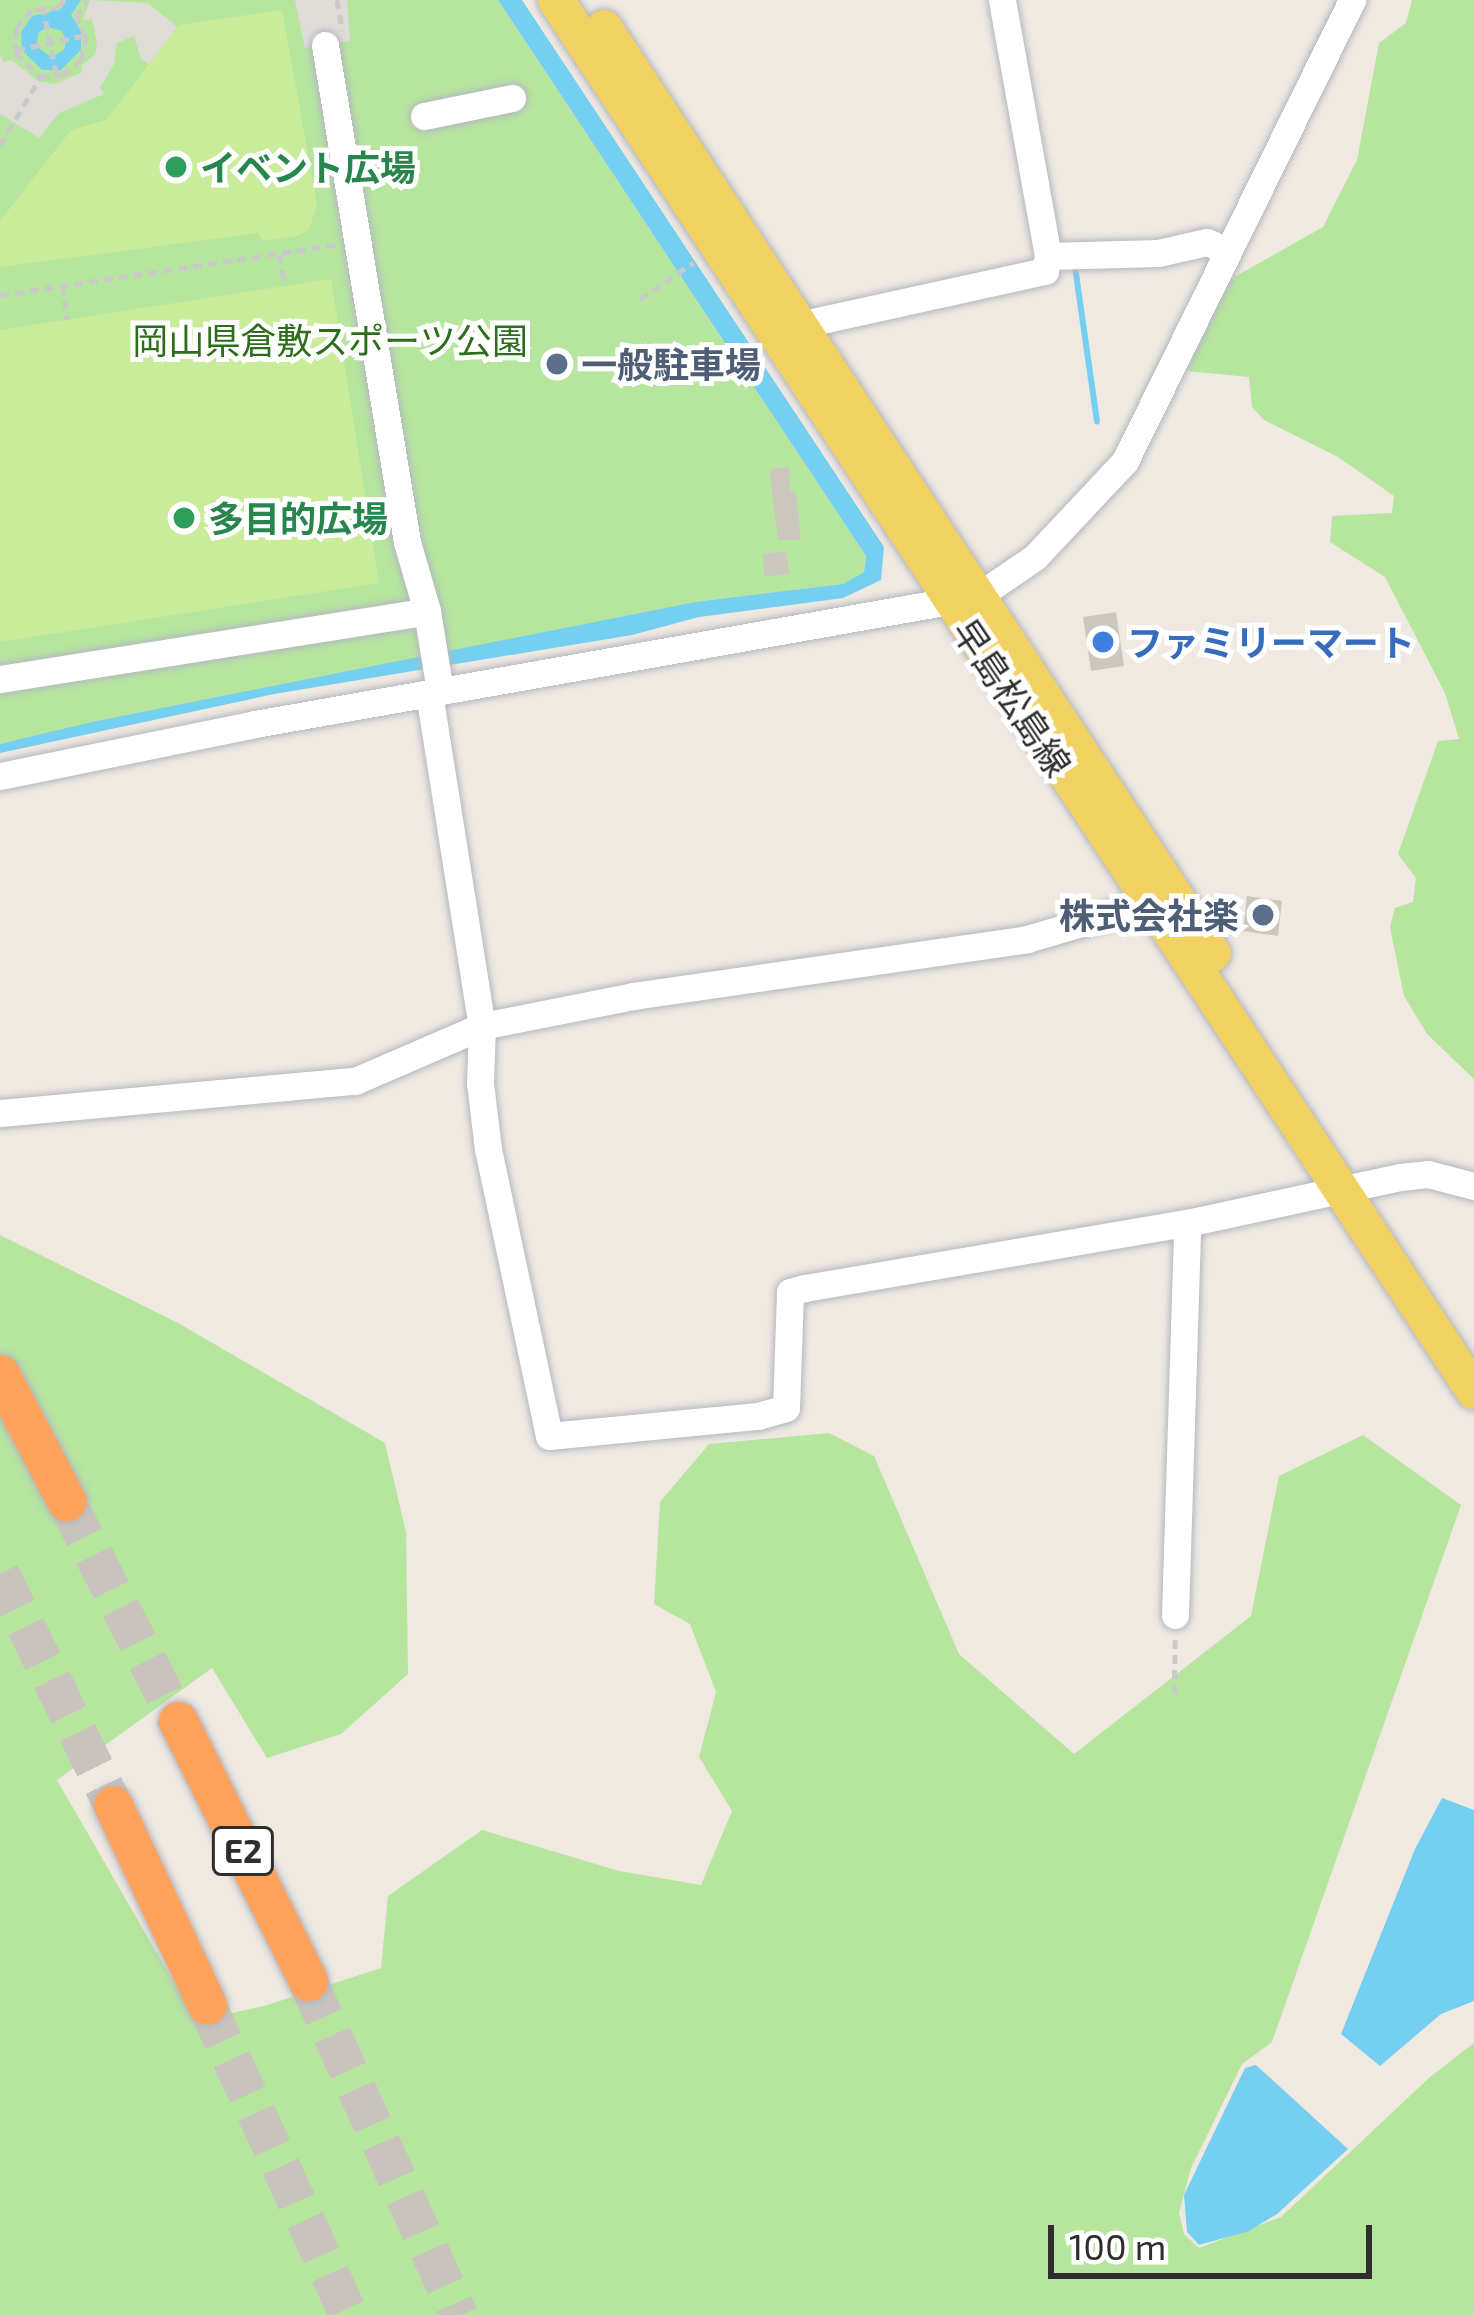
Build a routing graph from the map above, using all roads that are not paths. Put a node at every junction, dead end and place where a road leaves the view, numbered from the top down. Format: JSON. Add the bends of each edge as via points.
{"nodes":[{"id":1,"x":556,"y":0,"type":"edge"},
{"id":2,"x":586,"y":0,"type":"edge"},
{"id":3,"x":1002,"y":0,"type":"edge"},
{"id":4,"x":1352,"y":0,"type":"edge"},
{"id":5,"x":332,"y":49,"type":"road end"},
{"id":6,"x":512,"y":98,"type":"dead end"},
{"id":7,"x":424,"y":116,"type":"dead end"},
{"id":8,"x":1225,"y":250,"type":"junction"},
{"id":9,"x":1052,"y":261,"type":"junction"},
{"id":10,"x":799,"y":325,"type":"junction"},
{"id":11,"x":964,"y":599,"type":"junction"},
{"id":12,"x":428,"y":611,"type":"junction"},
{"id":13,"x":435,"y":676,"type":"junction"},
{"id":14,"x":0,"y":680,"type":"edge"},
{"id":15,"x":0,"y":776,"type":"edge"},
{"id":16,"x":1149,"y":903,"type":"junction"},
{"id":17,"x":482,"y":1026,"type":"junction"},
{"id":18,"x":0,"y":1113,"type":"edge"},
{"id":19,"x":1474,"y":1186,"type":"edge"},
{"id":20,"x":1356,"y":1189,"type":"junction"},
{"id":21,"x":1187,"y":1223,"type":"junction"},
{"id":22,"x":1474,"y":1347,"type":"edge"},
{"id":23,"x":0,"y":1374,"type":"edge"},
{"id":24,"x":1474,"y":1390,"type":"edge"},
{"id":25,"x":68,"y":1502,"type":"tunnel mouth"},
{"id":26,"x":1175,"y":1615,"type":"road end"},
{"id":27,"x":178,"y":1721,"type":"tunnel mouth"},
{"id":28,"x":113,"y":1805,"type":"tunnel mouth"},
{"id":29,"x":308,"y":1981,"type":"tunnel mouth"},
{"id":30,"x":207,"y":2005,"type":"tunnel mouth"}],
"edges":[{"from":1,"to":11,"type":"main road","name":"早島松島線"},
{"from":2,"to":10,"type":"main road","name":"早島松島線"},
{"from":3,"to":9,"type":"street"},
{"from":4,"to":8,"type":"street"},
{"from":5,"to":12,"type":"street","via":[[342,172],[351,187],[407,542]]},
{"from":6,"to":7,"type":"street"},
{"from":8,"to":9,"type":"street","via":[[1207,242]]},
{"from":8,"to":11,"type":"street","via":[[1125,461],[1035,557]]},
{"from":9,"to":10,"type":"street"},
{"from":10,"to":11,"type":"main road","name":"早島松島線"},
{"from":11,"to":13,"type":"street"},
{"from":11,"to":16,"type":"main road","name":"早島松島線"},
{"from":11,"to":20,"type":"main road","name":"早島松島線"},
{"from":12,"to":13,"type":"street"},
{"from":12,"to":14,"type":"street"},
{"from":13,"to":15,"type":"street"},
{"from":13,"to":17,"type":"street"},
{"from":16,"to":17,"type":"street","via":[[1027,939]]},
{"from":16,"to":20,"type":"main road","name":"早島松島線"},
{"from":17,"to":18,"type":"street","via":[[355,1081]]},
{"from":17,"to":21,"type":"street","via":[[488,1149],[549,1436],[787,1408],[790,1292]]},
{"from":19,"to":20,"type":"street","via":[[1428,1174]]},
{"from":20,"to":21,"type":"street"},
{"from":20,"to":22,"type":"main road","name":"早島松島線"},
{"from":20,"to":24,"type":"main road","name":"早島松島線"},
{"from":21,"to":26,"type":"street"},
{"from":23,"to":25,"type":"highway"},
{"from":27,"to":29,"type":"highway","number":"E2"},
{"from":28,"to":30,"type":"highway"}]}
